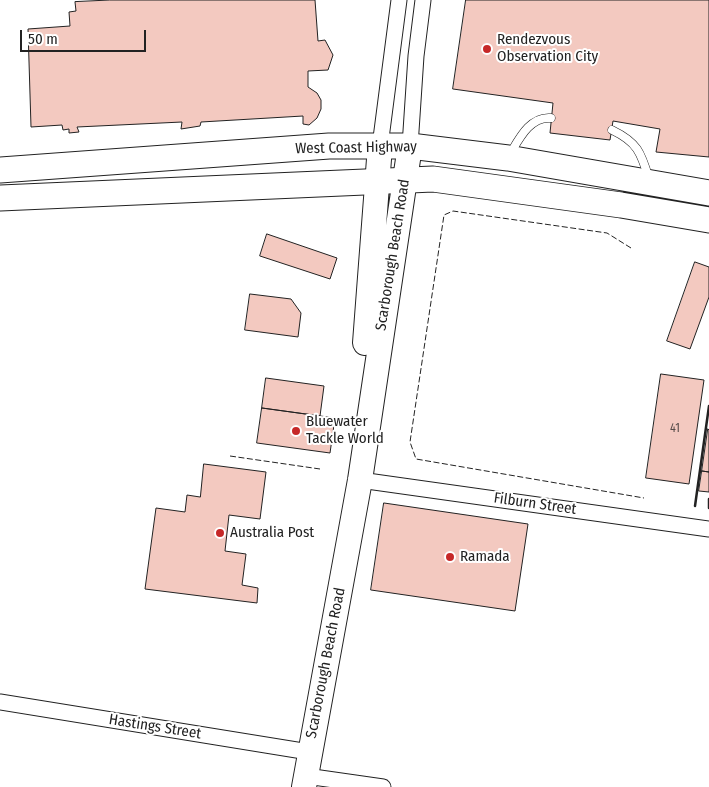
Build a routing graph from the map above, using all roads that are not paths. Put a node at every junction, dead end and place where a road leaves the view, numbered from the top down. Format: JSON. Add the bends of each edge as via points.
{"nodes":[{"id":1,"x":399,"y":0,"type":"edge"},
{"id":2,"x":423,"y":0,"type":"edge"},
{"id":3,"x":551,"y":118,"type":"dead end"},
{"id":4,"x":612,"y":130,"type":"dead end"},
{"id":5,"x":380,"y":146,"type":"junction"},
{"id":6,"x":410,"y":146,"type":"junction"},
{"id":7,"x":508,"y":158,"type":"junction"},
{"id":8,"x":0,"y":170,"type":"edge"},
{"id":9,"x":376,"y":180,"type":"junction"},
{"id":10,"x":404,"y":180,"type":"junction"},
{"id":11,"x":650,"y":182,"type":"junction"},
{"id":12,"x":709,"y":193,"type":"edge"},
{"id":13,"x":0,"y":198,"type":"edge"},
{"id":14,"x":709,"y":220,"type":"edge"},
{"id":15,"x":360,"y":480,"type":"junction"},
{"id":16,"x":709,"y":529,"type":"edge"},
{"id":17,"x":0,"y":702,"type":"edge"},
{"id":18,"x":309,"y":752,"type":"junction"},
{"id":19,"x":305,"y":781,"type":"edge"},
{"id":20,"x":383,"y":787,"type":"edge"}],
"edges":[{"from":1,"to":5,"type":"street","name":"Scarborough Beach Road"},
{"from":2,"to":6,"type":"street","name":"Scarborough Beach Road"},
{"from":3,"to":7,"type":"lane","via":[[545,117],[534,123],[522,134]]},
{"from":4,"to":11,"type":"lane","via":[[634,142]]},
{"from":5,"to":6,"type":"highway","name":"West Coast Highway"},
{"from":5,"to":8,"type":"highway","name":"West Coast Highway","via":[[329,146]]},
{"from":5,"to":9,"type":"main road","name":"Scarborough Beach Road"},
{"from":6,"to":7,"type":"highway","name":"West Coast Highway"},
{"from":6,"to":10,"type":"main road","name":"Scarborough Beach Road"},
{"from":7,"to":11,"type":"highway","name":"West Coast Highway"},
{"from":9,"to":10,"type":"highway"},
{"from":9,"to":13,"type":"highway"},
{"from":9,"to":15,"type":"main road","name":"Scarborough Beach Road"},
{"from":10,"to":14,"type":"highway","via":[[442,180]]},
{"from":10,"to":15,"type":"main road","name":"Scarborough Beach Road"},
{"from":11,"to":12,"type":"highway","name":"West Coast Highway"},
{"from":15,"to":16,"type":"street","name":"Filburn Street"},
{"from":15,"to":18,"type":"main road","name":"Scarborough Beach Road"},
{"from":17,"to":18,"type":"street","name":"Hastings Street"},
{"from":18,"to":19,"type":"main road","name":"Scarborough Beach Road"},
{"from":19,"to":20,"type":"street"}]}
